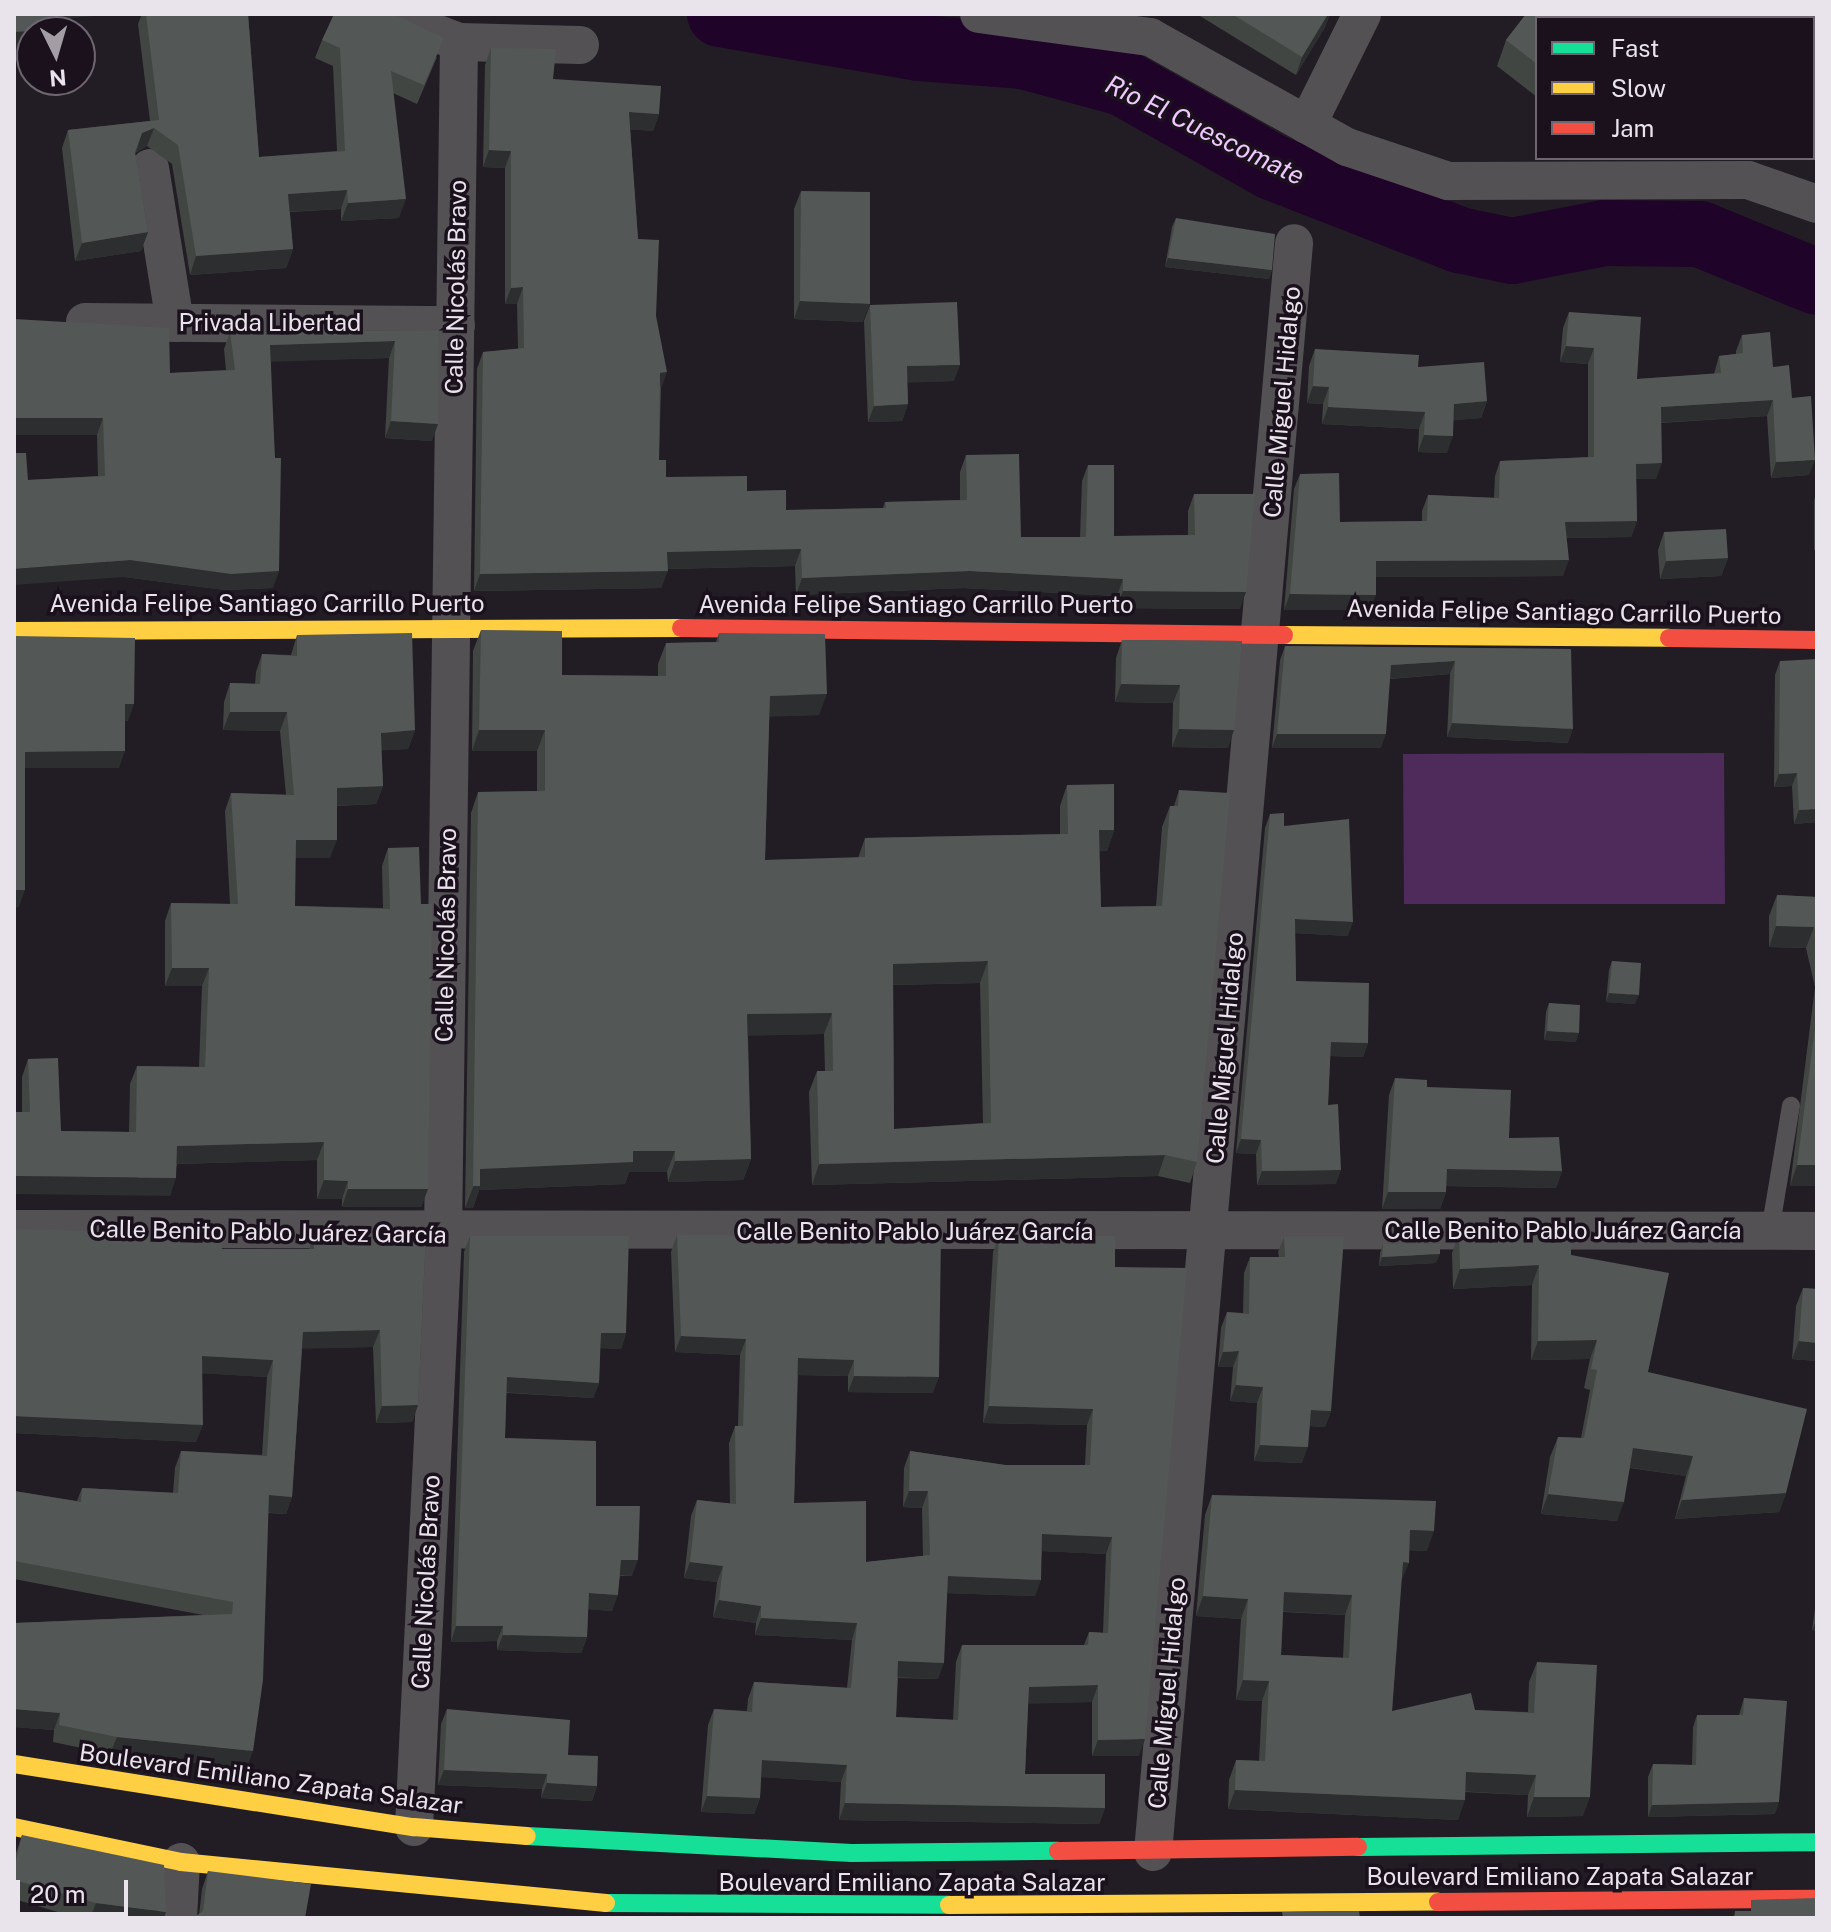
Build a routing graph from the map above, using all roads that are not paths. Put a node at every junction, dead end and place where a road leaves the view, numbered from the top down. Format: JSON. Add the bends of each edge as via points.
{"nodes":[{"id":1,"x":386,"y":14,"type":"edge"},
{"id":2,"x":979,"y":14,"type":"edge"},
{"id":3,"x":1362,"y":14,"type":"edge"},
{"id":4,"x":1048,"y":19,"type":"edge"},
{"id":5,"x":459,"y":42,"type":"junction"},
{"id":6,"x":580,"y":45,"type":"dead end"},
{"id":7,"x":1307,"y":125,"type":"junction"},
{"id":8,"x":150,"y":168,"type":"dead end"},
{"id":9,"x":1608,"y":168,"type":"edge"},
{"id":10,"x":1817,"y":204,"type":"edge"},
{"id":11,"x":1294,"y":243,"type":"dead end"},
{"id":12,"x":85,"y":322,"type":"edge"},
{"id":13,"x":175,"y":323,"type":"junction"},
{"id":14,"x":456,"y":325,"type":"junction"},
{"id":15,"x":449,"y":626,"type":"junction"},
{"id":16,"x":14,"y":631,"type":"edge"},
{"id":17,"x":1263,"y":632,"type":"junction"},
{"id":18,"x":1817,"y":640,"type":"edge"},
{"id":19,"x":1791,"y":1106,"type":"dead end"},
{"id":20,"x":14,"y":1229,"type":"edge"},
{"id":21,"x":1209,"y":1230,"type":"junction"},
{"id":22,"x":1770,"y":1231,"type":"junction"},
{"id":23,"x":1817,"y":1231,"type":"edge"},
{"id":24,"x":443,"y":1235,"type":"junction"},
{"id":25,"x":14,"y":1764,"type":"edge"},
{"id":26,"x":14,"y":1827,"type":"edge"},
{"id":27,"x":414,"y":1827,"type":"junction"},
{"id":28,"x":1817,"y":1842,"type":"edge"},
{"id":29,"x":1153,"y":1852,"type":"junction"},
{"id":30,"x":181,"y":1862,"type":"junction"},
{"id":31,"x":1817,"y":1899,"type":"edge"},
{"id":32,"x":559,"y":1910,"type":"edge"},
{"id":33,"x":651,"y":1912,"type":"edge"},
{"id":34,"x":178,"y":1918,"type":"edge"}],
"edges":[{"from":1,"to":5,"type":"street"},
{"from":2,"to":4,"type":"street"},
{"from":3,"to":7,"type":"street"},
{"from":4,"to":7,"type":"street","via":[[1150,37]]},
{"from":5,"to":6,"type":"street"},
{"from":5,"to":14,"type":"street","name":"Calle Nicolás Bravo"},
{"from":7,"to":9,"type":"street","via":[[1347,147],[1448,181]]},
{"from":8,"to":13,"type":"street"},
{"from":9,"to":10,"type":"street","via":[[1748,180]]},
{"from":11,"to":17,"type":"street","name":"Calle Miguel Hidalgo"},
{"from":12,"to":13,"type":"street","name":"Privada Libertad"},
{"from":13,"to":14,"type":"street","name":"Privada Libertad"},
{"from":14,"to":15,"type":"street","name":"Calle Nicolás Bravo"},
{"from":15,"to":16,"type":"main road","name":"Avenida Felipe Santiago Carrillo Puerto"},
{"from":15,"to":17,"type":"main road","name":"Avenida Felipe Santiago Carrillo Puerto"},
{"from":15,"to":24,"type":"street","name":"Calle Nicolás Bravo"},
{"from":17,"to":18,"type":"main road","name":"Avenida Felipe Santiago Carrillo Puerto"},
{"from":17,"to":21,"type":"street","name":"Calle Miguel Hidalgo"},
{"from":19,"to":22,"type":"lane"},
{"from":20,"to":24,"type":"street","name":"Calle Benito Pablo Juárez García"},
{"from":21,"to":22,"type":"street","name":"Calle Benito Pablo Juárez García"},
{"from":21,"to":24,"type":"street","name":"Calle Benito Pablo Juárez García"},
{"from":21,"to":29,"type":"street","name":"Calle Miguel Hidalgo"},
{"from":22,"to":23,"type":"street","name":"Calle Benito Pablo Juárez García"},
{"from":24,"to":27,"type":"street","name":"Calle Nicolás Bravo"},
{"from":25,"to":27,"type":"main road","name":"Boulevard Emiliano Zapata Salazar"},
{"from":26,"to":30,"type":"main road","name":"Boulevard Emiliano Zapata Salazar"},
{"from":27,"to":29,"type":"main road","name":"Boulevard Emiliano Zapata Salazar","via":[[852,1853]]},
{"from":28,"to":29,"type":"main road","name":"Boulevard Emiliano Zapata Salazar"},
{"from":30,"to":32,"type":"main road","name":"Boulevard Emiliano Zapata Salazar"},
{"from":30,"to":34,"type":"street"},
{"from":31,"to":33,"type":"main road","name":"Boulevard Emiliano Zapata Salazar"},
{"from":32,"to":33,"type":"main road","name":"Boulevard Emiliano Zapata Salazar"}]}
